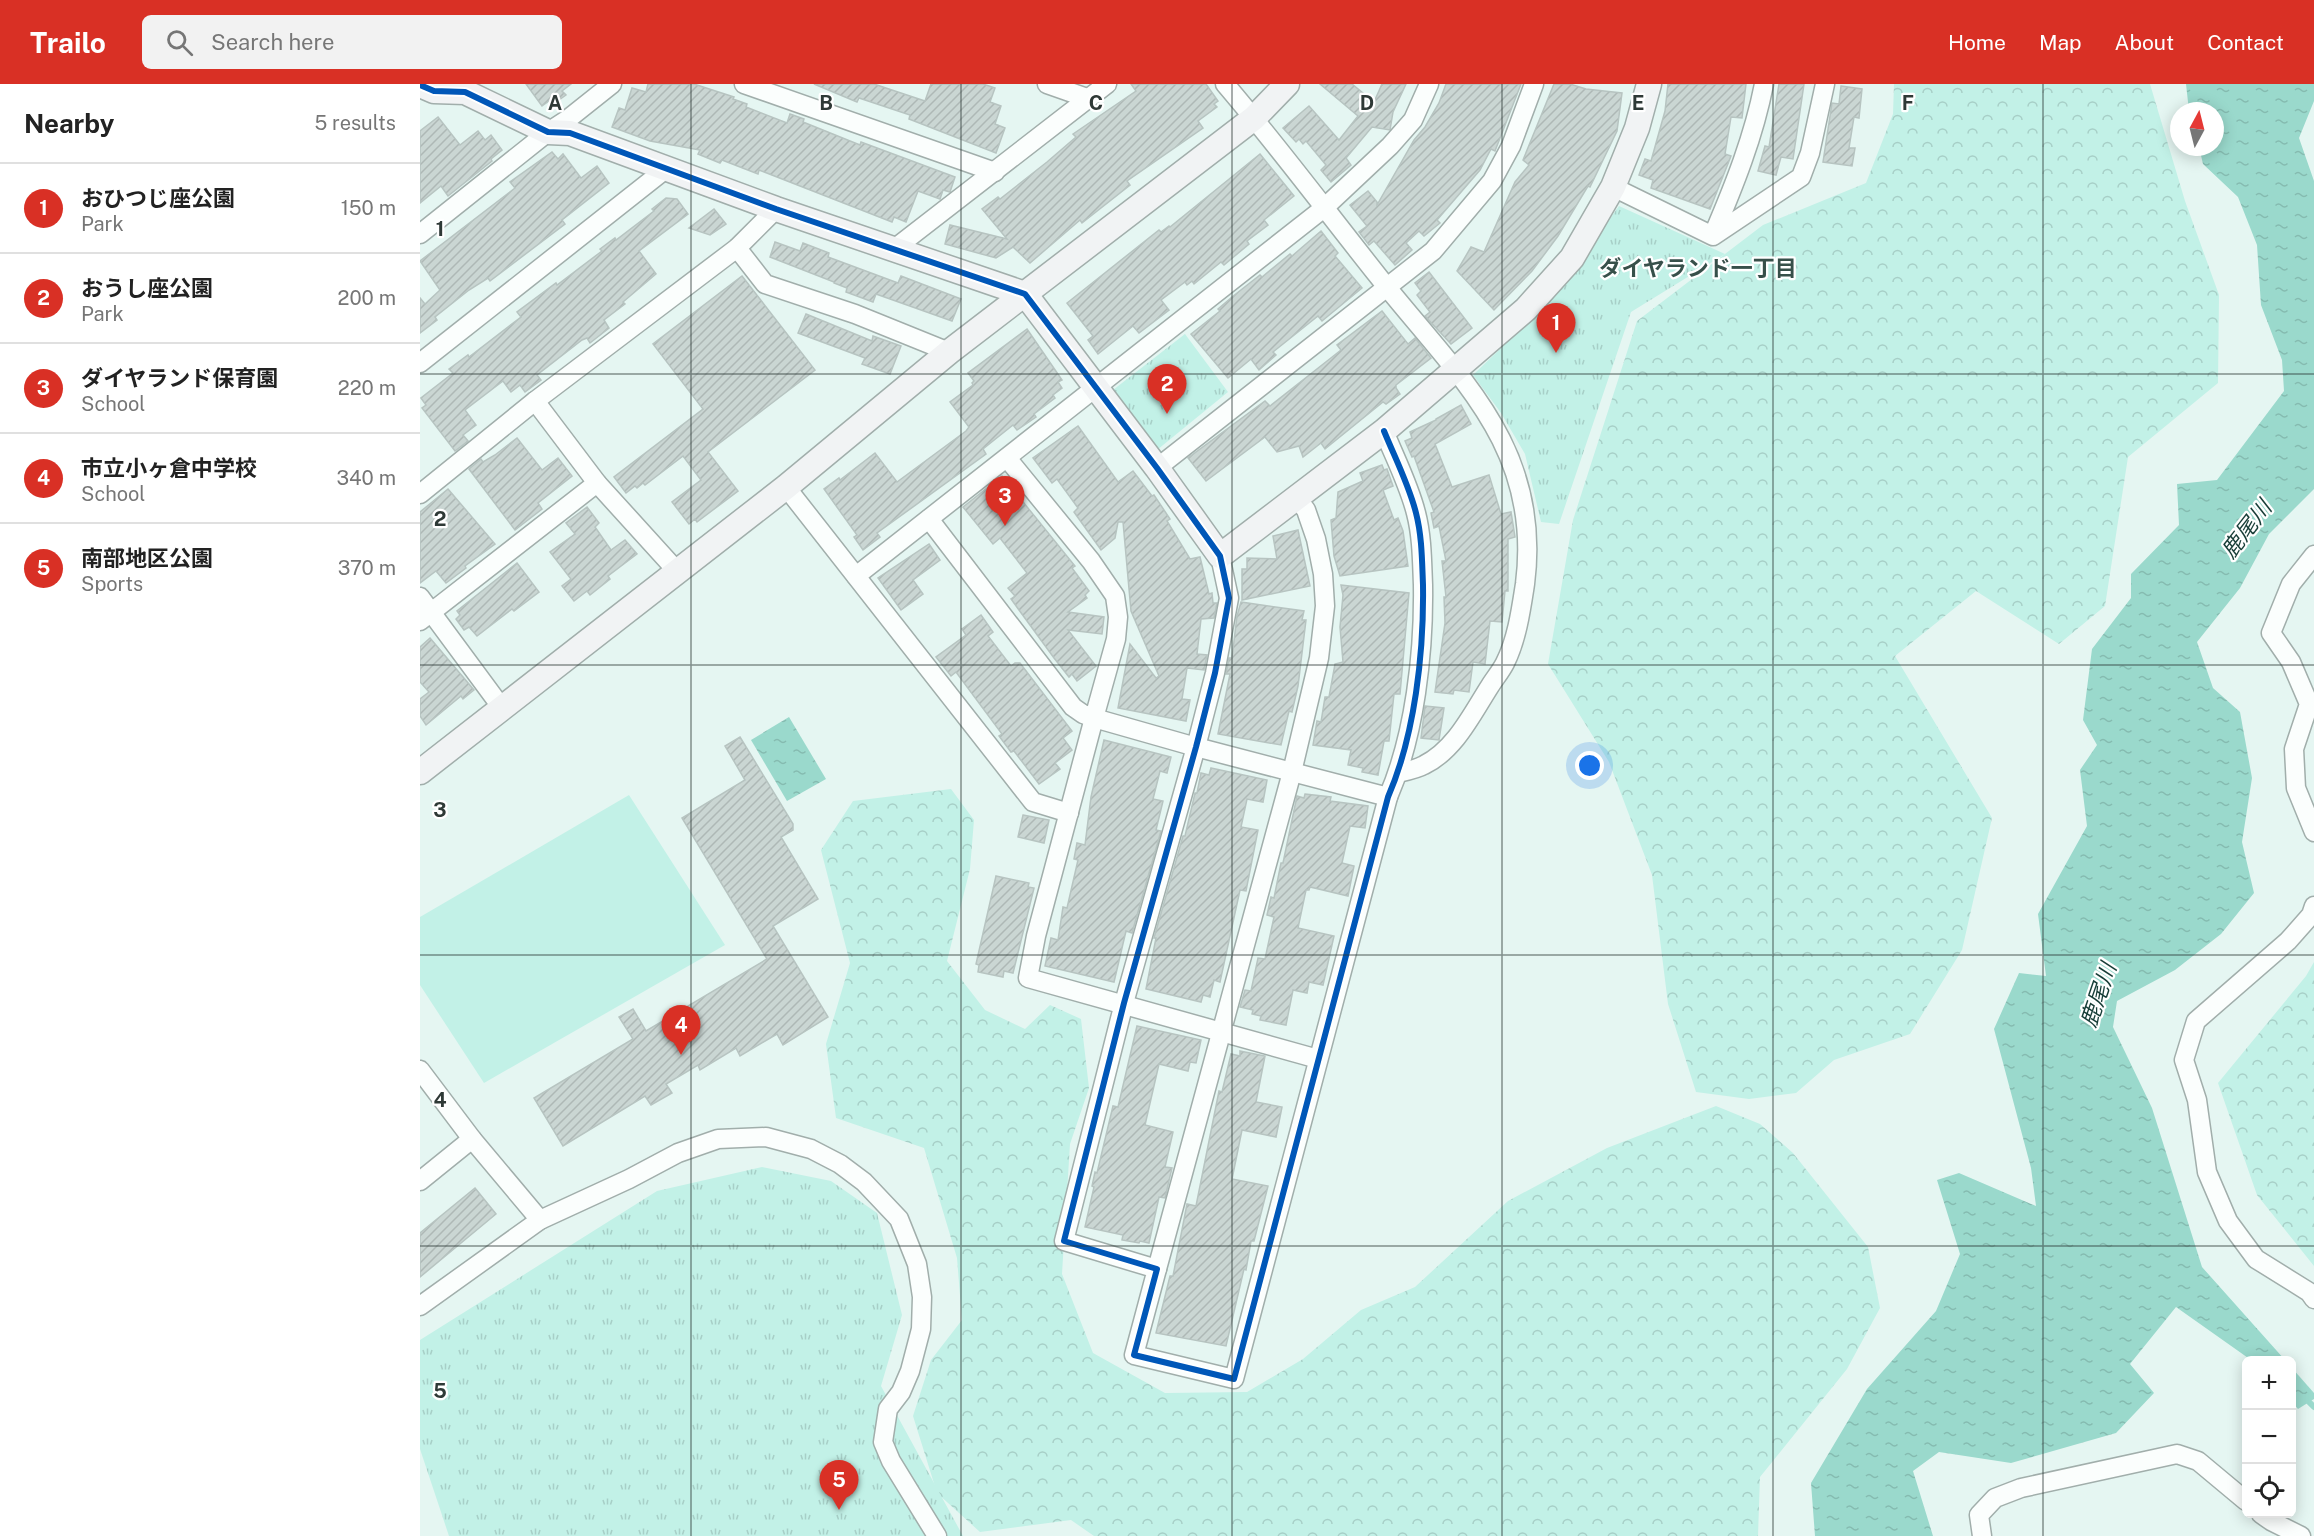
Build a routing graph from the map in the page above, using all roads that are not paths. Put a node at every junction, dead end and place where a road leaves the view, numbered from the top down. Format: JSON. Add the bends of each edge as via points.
{"nodes":[{"id":1,"x":612,"y":84,"type":"edge"},
{"id":2,"x":744,"y":84,"type":"edge"},
{"id":3,"x":1047,"y":84,"type":"edge"},
{"id":4,"x":1107,"y":84,"type":"edge"},
{"id":5,"x":1225,"y":84,"type":"edge"},
{"id":6,"x":1287,"y":84,"type":"edge"},
{"id":7,"x":1429,"y":84,"type":"edge"},
{"id":8,"x":1534,"y":84,"type":"edge"},
{"id":9,"x":1649,"y":84,"type":"edge"},
{"id":10,"x":1764,"y":84,"type":"edge"},
{"id":11,"x":1825,"y":84,"type":"edge"},
{"id":12,"x":429,"y":91,"type":"edge"},
{"id":13,"x":1088,"y":98,"type":"junction"},
{"id":14,"x":1254,"y":118,"type":"junction"},
{"id":15,"x":548,"y":132,"type":"junction"},
{"id":16,"x":667,"y":168,"type":"junction"},
{"id":17,"x":995,"y":172,"type":"junction"},
{"id":18,"x":1613,"y":187,"type":"junction"},
{"id":19,"x":1324,"y":208,"type":"junction"},
{"id":20,"x":776,"y":209,"type":"junction"},
{"id":21,"x":420,"y":234,"type":"edge"},
{"id":22,"x":1713,"y":236,"type":"junction"},
{"id":23,"x":737,"y":248,"type":"junction"},
{"id":24,"x":894,"y":249,"type":"junction"},
{"id":25,"x":1386,"y":287,"type":"junction"},
{"id":26,"x":1025,"y":294,"type":"junction"},
{"id":27,"x":949,"y":352,"type":"junction"},
{"id":28,"x":420,"y":363,"type":"edge"},
{"id":29,"x":1455,"y":369,"type":"junction"},
{"id":30,"x":1095,"y":386,"type":"junction"},
{"id":31,"x":536,"y":401,"type":"junction"},
{"id":32,"x":1384,"y":431,"type":"junction"},
{"id":33,"x":1007,"y":458,"type":"junction"},
{"id":34,"x":1157,"y":468,"type":"junction"},
{"id":35,"x":597,"y":483,"type":"junction"},
{"id":36,"x":786,"y":486,"type":"junction"},
{"id":37,"x":420,"y":494,"type":"edge"},
{"id":38,"x":1297,"y":498,"type":"junction"},
{"id":39,"x":929,"y":519,"type":"junction"},
{"id":40,"x":2314,"y":555,"type":"edge"},
{"id":41,"x":1220,"y":556,"type":"junction"},
{"id":42,"x":676,"y":570,"type":"junction"},
{"id":43,"x":856,"y":576,"type":"junction"},
{"id":44,"x":420,"y":597,"type":"edge"},
{"id":45,"x":425,"y":617,"type":"edge"},
{"id":46,"x":502,"y":708,"type":"junction"},
{"id":47,"x":1094,"y":717,"type":"junction"},
{"id":48,"x":1196,"y":747,"type":"junction"},
{"id":49,"x":420,"y":772,"type":"edge"},
{"id":50,"x":1292,"y":772,"type":"junction"},
{"id":51,"x":1398,"y":773,"type":"junction"},
{"id":52,"x":1388,"y":797,"type":"junction"},
{"id":53,"x":1070,"y":813,"type":"junction"},
{"id":54,"x":2314,"y":832,"type":"edge"},
{"id":55,"x":2314,"y":906,"type":"edge"},
{"id":56,"x":1124,"y":1003,"type":"junction"},
{"id":57,"x":1222,"y":1030,"type":"junction"},
{"id":58,"x":1318,"y":1059,"type":"junction"},
{"id":59,"x":420,"y":1070,"type":"edge"},
{"id":60,"x":472,"y":1139,"type":"junction"},
{"id":61,"x":420,"y":1181,"type":"edge"},
{"id":62,"x":540,"y":1220,"type":"junction"},
{"id":63,"x":1157,"y":1269,"type":"junction"},
{"id":64,"x":2314,"y":1299,"type":"edge"},
{"id":65,"x":420,"y":1306,"type":"edge"},
{"id":66,"x":2242,"y":1497,"type":"edge"},
{"id":67,"x":2267,"y":1518,"type":"edge"},
{"id":68,"x":937,"y":1536,"type":"edge"},
{"id":69,"x":1982,"y":1536,"type":"edge"},
{"id":70,"x":2301,"y":1536,"type":"edge"}],
"edges":[{"from":1,"to":15,"type":"street"},
{"from":2,"to":17,"type":"street"},
{"from":3,"to":13,"type":"street"},
{"from":4,"to":13,"type":"street"},
{"from":5,"to":14,"type":"street"},
{"from":6,"to":14,"type":"street"},
{"from":7,"to":19,"type":"street","via":[[1413,120]]},
{"from":8,"to":25,"type":"street","via":[[1511,146],[1492,181],[1433,251]]},
{"from":9,"to":18,"type":"street","via":[[1637,128]]},
{"from":10,"to":22,"type":"street","via":[[1758,114]]},
{"from":11,"to":22,"type":"street","via":[[1801,177]]},
{"from":12,"to":15,"type":"street","via":[[465,92]]},
{"from":13,"to":17,"type":"street"},
{"from":14,"to":19,"type":"street"},
{"from":14,"to":26,"type":"street"},
{"from":15,"to":16,"type":"street","via":[[570,133]]},
{"from":15,"to":21,"type":"street"},
{"from":16,"to":20,"type":"street"},
{"from":16,"to":28,"type":"street"},
{"from":17,"to":24,"type":"street"},
{"from":18,"to":22,"type":"street"},
{"from":18,"to":29,"type":"street","via":[[1572,258],[1526,309]]},
{"from":19,"to":25,"type":"street"},
{"from":19,"to":30,"type":"street"},
{"from":20,"to":23,"type":"street"},
{"from":20,"to":24,"type":"street"},
{"from":23,"to":27,"type":"street","via":[[765,284],[855,314]]},
{"from":23,"to":31,"type":"street"},
{"from":24,"to":26,"type":"street"},
{"from":25,"to":29,"type":"street"},
{"from":25,"to":34,"type":"street"},
{"from":26,"to":27,"type":"street"},
{"from":26,"to":30,"type":"street"},
{"from":27,"to":36,"type":"street"},
{"from":29,"to":32,"type":"street"},
{"from":29,"to":51,"type":"street","via":[[1497,428],[1513,463],[1527,527],[1528,559],[1521,610],[1505,662],[1452,744],[1425,765]]},
{"from":30,"to":33,"type":"street"},
{"from":30,"to":34,"type":"street"},
{"from":31,"to":35,"type":"street"},
{"from":31,"to":37,"type":"street"},
{"from":32,"to":38,"type":"street"},
{"from":32,"to":51,"type":"street","via":[[1416,512],[1422,553],[1424,634]]},
{"from":33,"to":39,"type":"street"},
{"from":33,"to":47,"type":"street","via":[[1115,596],[1116,639]]},
{"from":34,"to":41,"type":"street"},
{"from":35,"to":42,"type":"street"},
{"from":35,"to":45,"type":"street"},
{"from":36,"to":42,"type":"street"},
{"from":36,"to":43,"type":"street"},
{"from":38,"to":41,"type":"street"},
{"from":38,"to":50,"type":"street","via":[[1306,510],[1316,539],[1325,606],[1319,658]]},
{"from":39,"to":43,"type":"street"},
{"from":39,"to":47,"type":"street","via":[[1073,707]]},
{"from":40,"to":54,"type":"street","via":[[2291,584],[2271,633],[2291,662],[2309,704],[2294,749],[2295,778]]},
{"from":41,"to":48,"type":"street","via":[[1229,598]]},
{"from":42,"to":46,"type":"street"},
{"from":43,"to":53,"type":"street","via":[[1033,802]]},
{"from":44,"to":45,"type":"street"},
{"from":45,"to":46,"type":"street"},
{"from":46,"to":49,"type":"street"},
{"from":47,"to":48,"type":"street"},
{"from":47,"to":53,"type":"street"},
{"from":48,"to":50,"type":"street"},
{"from":48,"to":56,"type":"street"},
{"from":50,"to":52,"type":"street"},
{"from":50,"to":57,"type":"street"},
{"from":51,"to":52,"type":"street"},
{"from":52,"to":58,"type":"street"},
{"from":53,"to":56,"type":"street","via":[[1036,936],[1029,978]]},
{"from":55,"to":64,"type":"street","via":[[2288,941],[2196,1021],[2184,1060],[2197,1100],[2208,1172],[2228,1221],[2256,1259]]},
{"from":56,"to":57,"type":"street"},
{"from":56,"to":63,"type":"street","via":[[1064,1241]]},
{"from":57,"to":58,"type":"street"},
{"from":57,"to":63,"type":"street"},
{"from":58,"to":63,"type":"street","via":[[1234,1379],[1134,1355]]},
{"from":59,"to":60,"type":"street"},
{"from":60,"to":61,"type":"street"},
{"from":60,"to":62,"type":"street"},
{"from":62,"to":65,"type":"street"},
{"from":62,"to":68,"type":"street","via":[[678,1153],[718,1139],[766,1137],[811,1149],[864,1182],[899,1219],[917,1264],[921,1329],[910,1371],[888,1409],[883,1442]]},
{"from":66,"to":69,"type":"street","via":[[2198,1461],[2176,1454],[2021,1488],[1995,1498],[1979,1515]]},
{"from":67,"to":70,"type":"street"}]}
